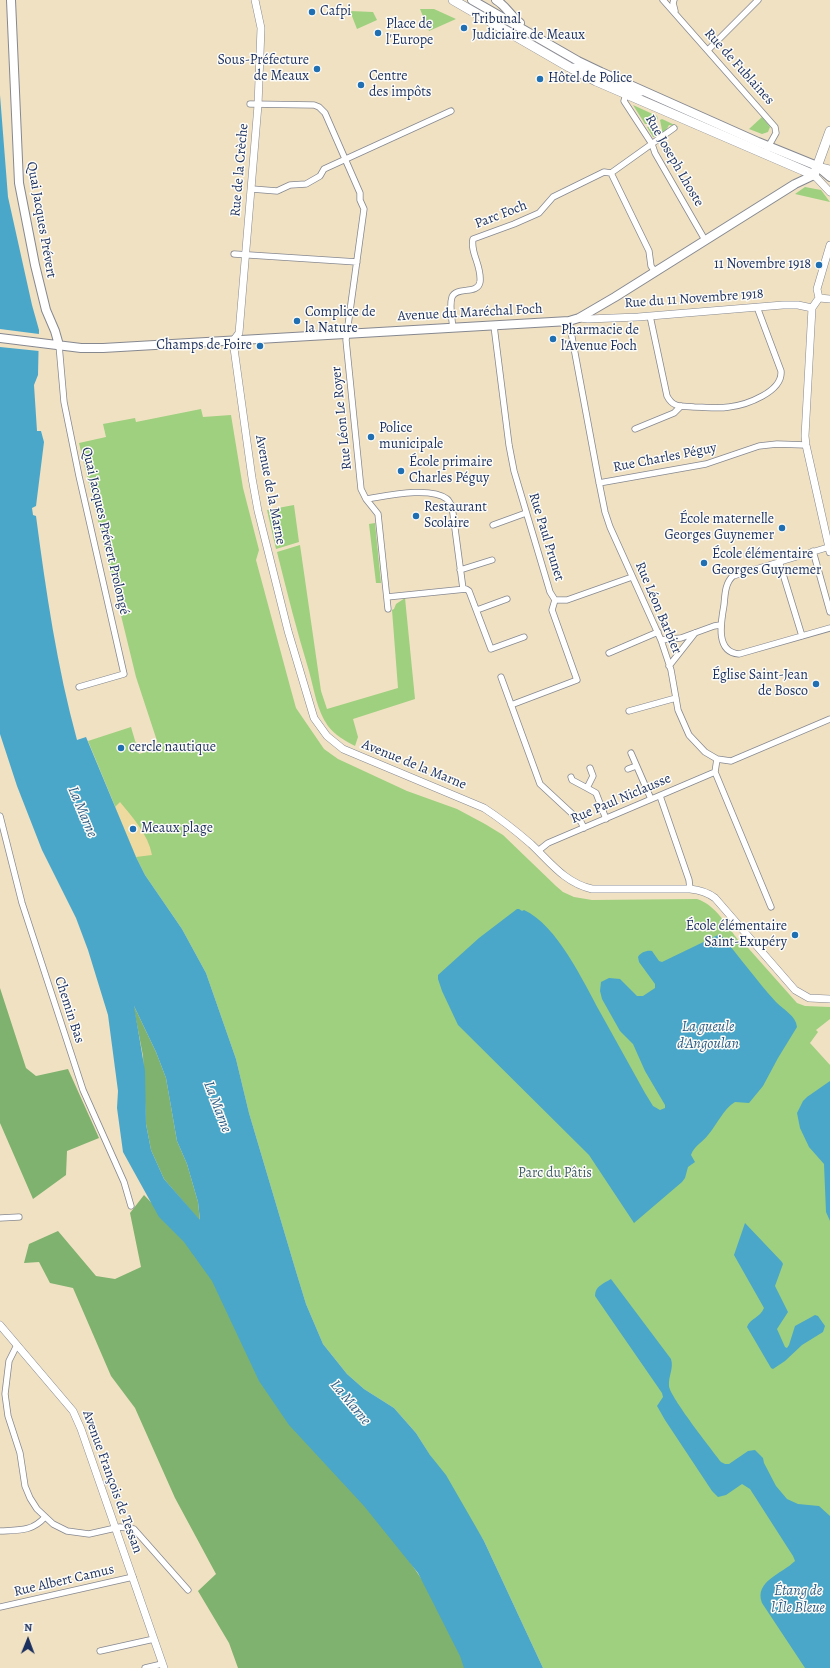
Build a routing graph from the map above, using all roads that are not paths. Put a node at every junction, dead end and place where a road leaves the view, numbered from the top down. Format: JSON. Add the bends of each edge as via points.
{"nodes":[{"id":1,"x":11,"y":0,"type":"edge"},
{"id":2,"x":255,"y":0,"type":"edge"},
{"id":3,"x":453,"y":0,"type":"edge"},
{"id":4,"x":472,"y":0,"type":"edge"},
{"id":5,"x":496,"y":0,"type":"edge"},
{"id":6,"x":663,"y":0,"type":"edge"},
{"id":7,"x":674,"y":0,"type":"edge"},
{"id":8,"x":758,"y":0,"type":"edge"},
{"id":9,"x":675,"y":12,"type":"junction"},
{"id":10,"x":708,"y":50,"type":"junction"},
{"id":11,"x":578,"y":61,"type":"junction"},
{"id":12,"x":589,"y":75,"type":"junction"},
{"id":13,"x":626,"y":94,"type":"junction"},
{"id":14,"x":647,"y":94,"type":"junction"},
{"id":15,"x":250,"y":104,"type":"dead end"},
{"id":16,"x":258,"y":104,"type":"junction"},
{"id":17,"x":451,"y":111,"type":"dead end"},
{"id":18,"x":674,"y":128,"type":"dead end"},
{"id":19,"x":830,"y":134,"type":"edge"},
{"id":20,"x":652,"y":144,"type":"junction"},
{"id":21,"x":767,"y":150,"type":"junction"},
{"id":22,"x":345,"y":159,"type":"junction"},
{"id":23,"x":830,"y":169,"type":"edge"},
{"id":24,"x":816,"y":170,"type":"junction"},
{"id":25,"x":611,"y":173,"type":"junction"},
{"id":26,"x":830,"y":178,"type":"edge"},
{"id":27,"x":252,"y":188,"type":"junction"},
{"id":28,"x":830,"y":192,"type":"edge"},
{"id":29,"x":706,"y":240,"type":"junction"},
{"id":30,"x":830,"y":245,"type":"edge"},
{"id":31,"x":236,"y":254,"type":"dead end"},
{"id":32,"x":246,"y":254,"type":"junction"},
{"id":33,"x":357,"y":262,"type":"junction"},
{"id":34,"x":655,"y":272,"type":"junction"},
{"id":35,"x":819,"y":298,"type":"junction"},
{"id":36,"x":830,"y":299,"type":"edge"},
{"id":37,"x":757,"y":307,"type":"junction"},
{"id":38,"x":812,"y":308,"type":"junction"},
{"id":39,"x":650,"y":316,"type":"junction"},
{"id":40,"x":579,"y":318,"type":"junction"},
{"id":41,"x":569,"y":321,"type":"junction"},
{"id":42,"x":494,"y":326,"type":"junction"},
{"id":43,"x":453,"y":328,"type":"junction"},
{"id":44,"x":347,"y":334,"type":"junction"},
{"id":45,"x":0,"y":338,"type":"edge"},
{"id":46,"x":233,"y":341,"type":"junction"},
{"id":47,"x":59,"y":345,"type":"junction"},
{"id":48,"x":681,"y":406,"type":"junction"},
{"id":49,"x":635,"y":429,"type":"dead end"},
{"id":50,"x":806,"y":446,"type":"junction"},
{"id":51,"x":599,"y":483,"type":"junction"},
{"id":52,"x":366,"y":499,"type":"junction"},
{"id":53,"x":526,"y":513,"type":"junction"},
{"id":54,"x":493,"y":525,"type":"dead end"},
{"id":55,"x":829,"y":550,"type":"edge"},
{"id":56,"x":813,"y":551,"type":"junction"},
{"id":57,"x":492,"y":560,"type":"dead end"},
{"id":58,"x":779,"y":561,"type":"junction"},
{"id":59,"x":460,"y":570,"type":"junction"},
{"id":60,"x":632,"y":577,"type":"junction"},
{"id":61,"x":463,"y":588,"type":"junction"},
{"id":62,"x":387,"y":597,"type":"junction"},
{"id":63,"x":507,"y":599,"type":"dead end"},
{"id":64,"x":555,"y":600,"type":"junction"},
{"id":65,"x":388,"y":609,"type":"dead end"},
{"id":66,"x":477,"y":610,"type":"junction"},
{"id":67,"x":830,"y":612,"type":"edge"},
{"id":68,"x":720,"y":625,"type":"junction"},
{"id":69,"x":830,"y":628,"type":"edge"},
{"id":70,"x":658,"y":632,"type":"junction"},
{"id":71,"x":695,"y":633,"type":"junction"},
{"id":72,"x":802,"y":636,"type":"junction"},
{"id":73,"x":524,"y":637,"type":"dead end"},
{"id":74,"x":661,"y":640,"type":"junction"},
{"id":75,"x":609,"y":653,"type":"dead end"},
{"id":76,"x":670,"y":666,"type":"junction"},
{"id":77,"x":501,"y":677,"type":"dead end"},
{"id":78,"x":79,"y":687,"type":"dead end"},
{"id":79,"x":676,"y":698,"type":"junction"},
{"id":80,"x":511,"y":705,"type":"junction"},
{"id":81,"x":628,"y":711,"type":"dead end"},
{"id":82,"x":830,"y":719,"type":"edge"},
{"id":83,"x":631,"y":753,"type":"dead end"},
{"id":84,"x":717,"y":759,"type":"junction"},
{"id":85,"x":636,"y":766,"type":"junction"},
{"id":86,"x":590,"y":768,"type":"dead end"},
{"id":87,"x":628,"y":770,"type":"dead end"},
{"id":88,"x":715,"y":772,"type":"junction"},
{"id":89,"x":571,"y":777,"type":"dead end"},
{"id":90,"x":587,"y":788,"type":"junction"},
{"id":91,"x":660,"y":796,"type":"junction"},
{"id":92,"x":651,"y":799,"type":"junction"},
{"id":93,"x":0,"y":816,"type":"edge"},
{"id":94,"x":606,"y":818,"type":"junction"},
{"id":95,"x":584,"y":828,"type":"junction"},
{"id":96,"x":538,"y":851,"type":"junction"},
{"id":97,"x":690,"y":889,"type":"junction"},
{"id":98,"x":771,"y":907,"type":"dead end"},
{"id":99,"x":830,"y":1000,"type":"edge"},
{"id":100,"x":131,"y":1206,"type":"dead end"},
{"id":101,"x":19,"y":1217,"type":"dead end"},
{"id":102,"x":0,"y":1218,"type":"edge"},
{"id":103,"x":0,"y":1325,"type":"edge"},
{"id":104,"x":16,"y":1345,"type":"junction"},
{"id":105,"x":45,"y":1517,"type":"junction"},
{"id":106,"x":116,"y":1527,"type":"junction"},
{"id":107,"x":0,"y":1531,"type":"edge"},
{"id":108,"x":133,"y":1577,"type":"junction"},
{"id":109,"x":188,"y":1590,"type":"dead end"},
{"id":110,"x":0,"y":1608,"type":"edge"},
{"id":111,"x":154,"y":1639,"type":"junction"},
{"id":112,"x":100,"y":1652,"type":"dead end"},
{"id":113,"x":163,"y":1666,"type":"edge"},
{"id":114,"x":145,"y":1668,"type":"edge"}],
"edges":[{"from":1,"to":47,"type":"main road","name":"Quai Jacques Prévert","via":[[19,183],[46,310]]},
{"from":2,"to":16,"type":"street","name":"Rue de la Crèche","via":[[261,28]]},
{"from":3,"to":12,"type":"main road","via":[[569,67]]},
{"from":4,"to":11,"type":"main road"},
{"from":5,"to":11,"type":"main road","via":[[512,17],[560,46]]},
{"from":6,"to":9,"type":"street","name":"Rue de Fublaines"},
{"from":7,"to":9,"type":"street"},
{"from":8,"to":10,"type":"street"},
{"from":9,"to":10,"type":"street","name":"Rue de Fublaines"},
{"from":10,"to":21,"type":"street","name":"Rue de Fublaines","via":[[775,127],[776,133]]},
{"from":11,"to":14,"type":"main road"},
{"from":12,"to":13,"type":"main road"},
{"from":12,"to":14,"type":"street","via":[[628,90]]},
{"from":13,"to":20,"type":"street","name":"Rue Joseph Lhoste","via":[[624,101]]},
{"from":13,"to":21,"type":"main road","via":[[637,100],[652,101]]},
{"from":14,"to":21,"type":"main road"},
{"from":15,"to":16,"type":"street","name":"Rue Léon Le Royer"},
{"from":16,"to":22,"type":"street","name":"Rue Léon Le Royer","via":[[318,107],[325,113]]},
{"from":16,"to":27,"type":"street","name":"Rue de la Crèche"},
{"from":17,"to":22,"type":"street"},
{"from":18,"to":20,"type":"street"},
{"from":19,"to":24,"type":"main road"},
{"from":20,"to":25,"type":"street"},
{"from":20,"to":29,"type":"street","name":"Rue Joseph Lhoste"},
{"from":21,"to":24,"type":"main road"},
{"from":22,"to":27,"type":"street","via":[[324,169],[320,176],[306,184],[290,185],[277,191]]},
{"from":22,"to":33,"type":"street","name":"Rue Léon Le Royer","via":[[364,209]]},
{"from":23,"to":24,"type":"street"},
{"from":24,"to":26,"type":"main road"},
{"from":24,"to":28,"type":"street"},
{"from":24,"to":29,"type":"main road","name":"Avenue du Maréchal Foch"},
{"from":25,"to":34,"type":"street","via":[[649,252],[651,266]]},
{"from":25,"to":43,"type":"street","name":"Parc Foch","via":[[604,172],[553,197],[539,213],[473,239],[480,282],[475,288],[456,292],[452,296]]},
{"from":27,"to":32,"type":"street","name":"Rue de la Crèche"},
{"from":29,"to":34,"type":"main road","name":"Avenue du Maréchal Foch"},
{"from":30,"to":35,"type":"street","via":[[817,289]]},
{"from":31,"to":32,"type":"street"},
{"from":32,"to":33,"type":"street"},
{"from":32,"to":46,"type":"street","name":"Rue de la Crèche","via":[[239,333]]},
{"from":33,"to":44,"type":"street","name":"Rue Léon Le Royer"},
{"from":34,"to":40,"type":"main road","name":"Avenue du Maréchal Foch"},
{"from":35,"to":36,"type":"street"},
{"from":35,"to":38,"type":"street"},
{"from":37,"to":38,"type":"street","name":"Rue du 11 Novembre 1918","via":[[794,305]]},
{"from":37,"to":39,"type":"street","name":"Rue du 11 Novembre 1918"},
{"from":37,"to":48,"type":"street","via":[[781,371],[778,384],[759,397],[738,406]]},
{"from":38,"to":50,"type":"street"},
{"from":39,"to":40,"type":"street","name":"Rue du 11 Novembre 1918"},
{"from":39,"to":48,"type":"street","via":[[667,396],[672,403]]},
{"from":40,"to":41,"type":"main road","name":"Avenue du Maréchal Foch"},
{"from":41,"to":42,"type":"main road","name":"Avenue du Maréchal Foch"},
{"from":41,"to":51,"type":"street","name":"Rue Léon Barbier"},
{"from":42,"to":43,"type":"main road","name":"Avenue du Maréchal Foch"},
{"from":42,"to":53,"type":"street","name":"Rue Paul Prunet","via":[[509,445]]},
{"from":43,"to":44,"type":"main road","name":"Avenue du Maréchal Foch"},
{"from":44,"to":46,"type":"main road","name":"Avenue du Maréchal Foch"},
{"from":44,"to":52,"type":"street","name":"Rue Léon Le Royer","via":[[361,489]]},
{"from":45,"to":47,"type":"main road","name":"Avenue du Maréchal Foch"},
{"from":46,"to":47,"type":"main road","name":"Avenue du Maréchal Foch","via":[[102,348]]},
{"from":46,"to":96,"type":"street","name":"Avenue de la Marne","via":[[258,511],[288,631],[314,718],[327,736],[343,749],[484,808],[510,826]]},
{"from":47,"to":78,"type":"street","name":"Quai Jacques Prévert Prolongé","via":[[64,402],[124,674]]},
{"from":48,"to":49,"type":"street","via":[[674,413]]},
{"from":50,"to":51,"type":"street","name":"Rue Charles Péguy","via":[[768,445],[706,464]]},
{"from":50,"to":55,"type":"street"},
{"from":51,"to":60,"type":"street","name":"Rue Léon Barbier","via":[[610,527]]},
{"from":52,"to":59,"type":"street","via":[[424,492],[448,499],[452,506]]},
{"from":52,"to":62,"type":"street","via":[[378,514]]},
{"from":53,"to":54,"type":"street"},
{"from":53,"to":64,"type":"street","name":"Rue Paul Prunet","via":[[550,592]]},
{"from":55,"to":56,"type":"street"},
{"from":56,"to":58,"type":"street"},
{"from":56,"to":67,"type":"street"},
{"from":57,"to":59,"type":"street"},
{"from":58,"to":68,"type":"street","via":[[737,574],[730,579]]},
{"from":58,"to":72,"type":"street"},
{"from":59,"to":61,"type":"street"},
{"from":60,"to":64,"type":"street","via":[[567,600]]},
{"from":60,"to":70,"type":"street","name":"Rue Léon Barbier"},
{"from":61,"to":62,"type":"street"},
{"from":61,"to":66,"type":"street","via":[[469,591]]},
{"from":62,"to":65,"type":"street"},
{"from":63,"to":66,"type":"street"},
{"from":64,"to":80,"type":"street","name":"Rue Paul Prunet","via":[[552,610],[577,680]]},
{"from":66,"to":73,"type":"street","via":[[491,649]]},
{"from":68,"to":71,"type":"street"},
{"from":68,"to":72,"type":"street","via":[[720,634],[726,648],[734,654]]},
{"from":69,"to":72,"type":"street"},
{"from":70,"to":74,"type":"street","name":"Rue Léon Barbier"},
{"from":70,"to":75,"type":"street"},
{"from":71,"to":74,"type":"street","via":[[681,638]]},
{"from":71,"to":76,"type":"street"},
{"from":74,"to":76,"type":"street","name":"Rue Léon Barbier"},
{"from":76,"to":79,"type":"street","name":"Rue Léon Barbier"},
{"from":77,"to":80,"type":"street"},
{"from":79,"to":81,"type":"street"},
{"from":79,"to":84,"type":"street","name":"Rue Léon Barbier","via":[[678,710],[689,735],[699,747]]},
{"from":80,"to":95,"type":"street","via":[[540,784],[581,822]]},
{"from":82,"to":84,"type":"street","via":[[731,761]]},
{"from":83,"to":85,"type":"street"},
{"from":84,"to":88,"type":"street"},
{"from":85,"to":87,"type":"street"},
{"from":85,"to":92,"type":"street"},
{"from":86,"to":90,"type":"street","via":[[593,776]]},
{"from":88,"to":91,"type":"street","name":"Rue Paul Niclausse"},
{"from":88,"to":98,"type":"street"},
{"from":89,"to":90,"type":"street"},
{"from":90,"to":94,"type":"street","via":[[596,793]]},
{"from":91,"to":92,"type":"street","name":"Rue Paul Niclausse"},
{"from":91,"to":97,"type":"street"},
{"from":92,"to":94,"type":"street","name":"Rue Paul Niclausse"},
{"from":93,"to":100,"type":"street","name":"Chemin Bas","via":[[22,903],[83,1090],[124,1182]]},
{"from":94,"to":95,"type":"street","name":"Rue Paul Niclausse"},
{"from":95,"to":96,"type":"street","name":"Rue Paul Niclausse","via":[[548,843]]},
{"from":96,"to":97,"type":"street","name":"Avenue de la Marne","via":[[567,878],[581,887]]},
{"from":97,"to":99,"type":"street","name":"Avenue de la Marne","via":[[705,892],[715,898],[795,990],[809,998]]},
{"from":101,"to":102,"type":"street"},
{"from":103,"to":104,"type":"street","name":"Avenue François de Tessan"},
{"from":104,"to":105,"type":"street","via":[[6,1376],[8,1416],[20,1453],[25,1486],[37,1509]]},
{"from":104,"to":106,"type":"street","name":"Avenue François de Tessan","via":[[73,1411]]},
{"from":105,"to":106,"type":"street","via":[[68,1531],[89,1534]]},
{"from":105,"to":107,"type":"street","via":[[30,1529]]},
{"from":106,"to":108,"type":"street","name":"Avenue François de Tessan"},
{"from":106,"to":109,"type":"street","via":[[134,1529]]},
{"from":108,"to":110,"type":"street","name":"Rue Albert Camus"},
{"from":108,"to":111,"type":"street","name":"Avenue François de Tessan"},
{"from":111,"to":112,"type":"street"},
{"from":111,"to":113,"type":"street","name":"Avenue François de Tessan"},
{"from":113,"to":114,"type":"street"}]}
